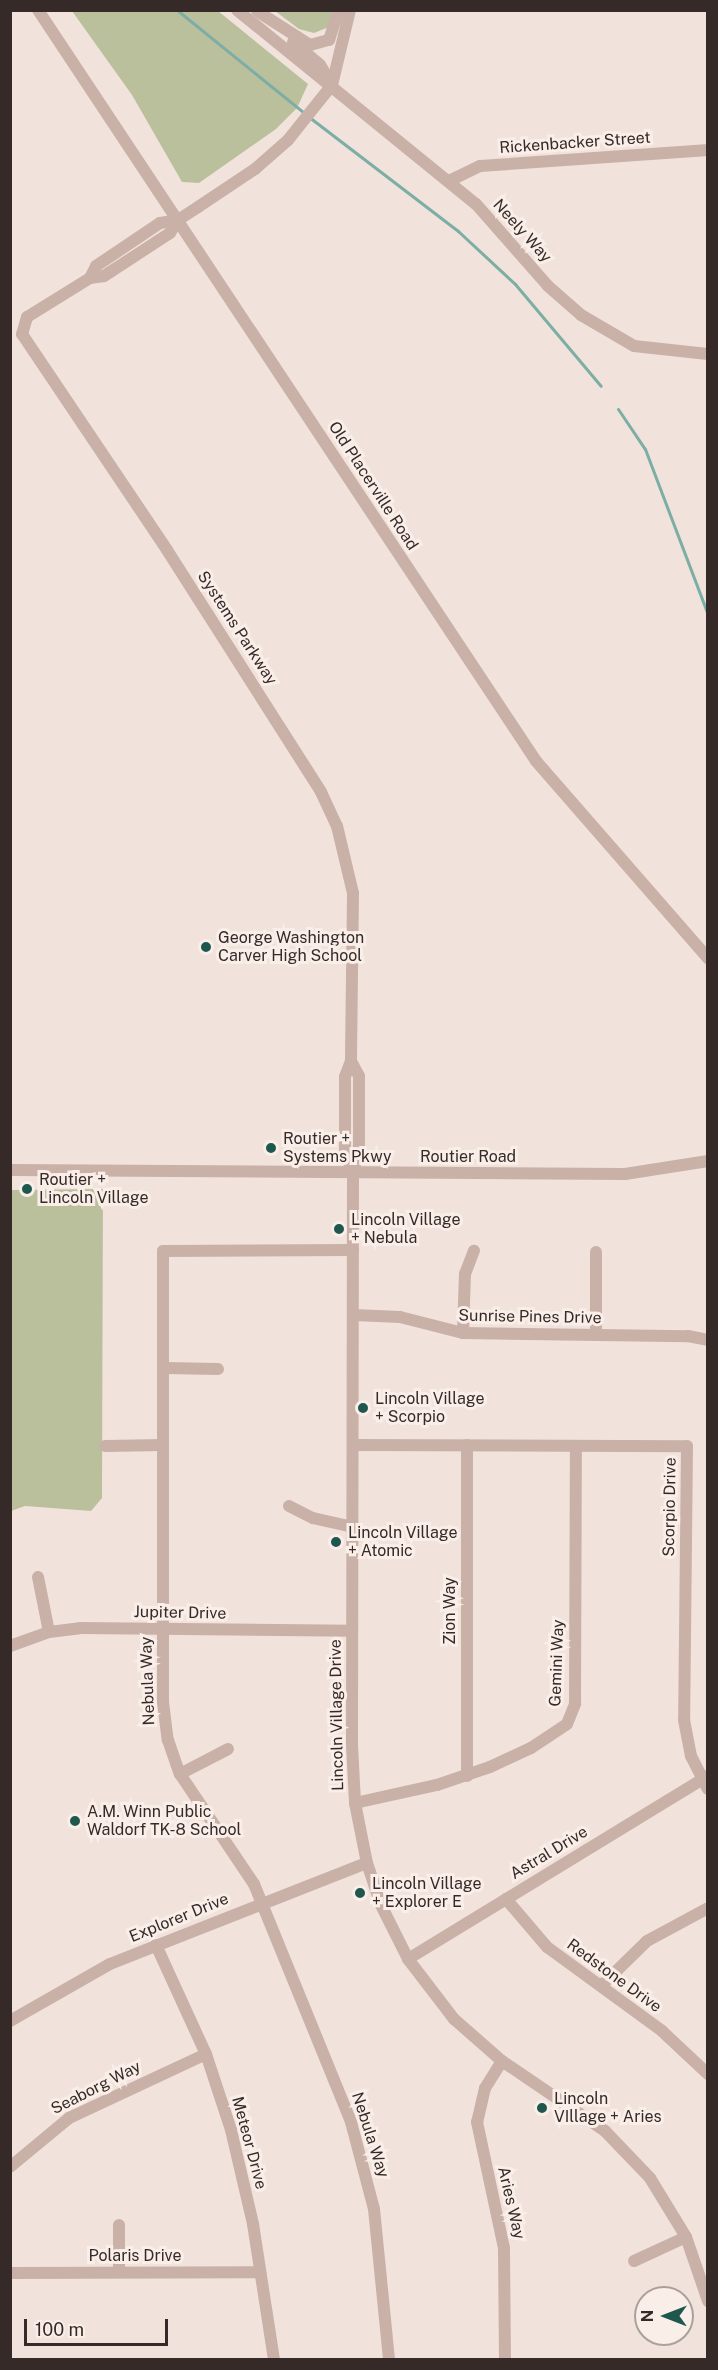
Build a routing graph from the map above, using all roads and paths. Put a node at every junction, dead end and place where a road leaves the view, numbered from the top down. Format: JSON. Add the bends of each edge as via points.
{"nodes":[{"id":1,"x":38,"y":10,"type":"edge"},
{"id":2,"x":237,"y":10,"type":"edge"},
{"id":3,"x":339,"y":10,"type":"edge"},
{"id":4,"x":350,"y":10,"type":"edge"},
{"id":5,"x":256,"y":11,"type":"edge"},
{"id":6,"x":332,"y":85,"type":"junction"},
{"id":7,"x":708,"y":150,"type":"edge"},
{"id":8,"x":448,"y":181,"type":"junction"},
{"id":9,"x":178,"y":220,"type":"junction"},
{"id":10,"x":708,"y":354,"type":"edge"},
{"id":11,"x":708,"y":958,"type":"edge"},
{"id":12,"x":708,"y":1161,"type":"edge"},
{"id":13,"x":10,"y":1170,"type":"edge"},
{"id":14,"x":353,"y":1174,"type":"junction"},
{"id":15,"x":353,"y":1250,"type":"junction"},
{"id":16,"x":474,"y":1251,"type":"dead end"},
{"id":17,"x":596,"y":1252,"type":"dead end"},
{"id":18,"x":354,"y":1315,"type":"junction"},
{"id":19,"x":463,"y":1334,"type":"junction"},
{"id":20,"x":596,"y":1335,"type":"junction"},
{"id":21,"x":708,"y":1340,"type":"edge"},
{"id":22,"x":164,"y":1368,"type":"junction"},
{"id":23,"x":218,"y":1369,"type":"dead end"},
{"id":24,"x":164,"y":1445,"type":"junction"},
{"id":25,"x":353,"y":1445,"type":"junction"},
{"id":26,"x":467,"y":1445,"type":"junction"},
{"id":27,"x":105,"y":1446,"type":"dead end"},
{"id":28,"x":576,"y":1446,"type":"junction"},
{"id":29,"x":289,"y":1506,"type":"dead end"},
{"id":30,"x":353,"y":1527,"type":"junction"},
{"id":31,"x":38,"y":1576,"type":"dead end"},
{"id":32,"x":163,"y":1629,"type":"junction"},
{"id":33,"x":352,"y":1631,"type":"junction"},
{"id":34,"x":49,"y":1632,"type":"junction"},
{"id":35,"x":10,"y":1646,"type":"edge"},
{"id":36,"x":228,"y":1749,"type":"dead end"},
{"id":37,"x":180,"y":1774,"type":"junction"},
{"id":38,"x":466,"y":1776,"type":"junction"},
{"id":39,"x":706,"y":1782,"type":"edge"},
{"id":40,"x":355,"y":1803,"type":"junction"},
{"id":41,"x":367,"y":1863,"type":"junction"},
{"id":42,"x":506,"y":1899,"type":"junction"},
{"id":43,"x":263,"y":1903,"type":"junction"},
{"id":44,"x":708,"y":1908,"type":"edge"},
{"id":45,"x":156,"y":1945,"type":"junction"},
{"id":46,"x":408,"y":1959,"type":"junction"},
{"id":47,"x":601,"y":1986,"type":"junction"},
{"id":48,"x":10,"y":2021,"type":"edge"},
{"id":49,"x":206,"y":2054,"type":"junction"},
{"id":50,"x":502,"y":2061,"type":"junction"},
{"id":51,"x":708,"y":2074,"type":"edge"},
{"id":52,"x":10,"y":2167,"type":"edge"},
{"id":53,"x":119,"y":2225,"type":"dead end"},
{"id":54,"x":686,"y":2237,"type":"junction"},
{"id":55,"x":634,"y":2261,"type":"dead end"},
{"id":56,"x":119,"y":2272,"type":"junction"},
{"id":57,"x":260,"y":2272,"type":"junction"},
{"id":58,"x":10,"y":2273,"type":"edge"},
{"id":59,"x":708,"y":2301,"type":"edge"},
{"id":60,"x":274,"y":2360,"type":"edge"},
{"id":61,"x":389,"y":2360,"type":"edge"},
{"id":62,"x":505,"y":2360,"type":"edge"}],
"edges":[{"from":1,"to":9,"type":"street","name":"Old Placerville Road"},
{"from":2,"to":6,"type":"street","via":[[314,75]]},
{"from":3,"to":5,"type":"street","via":[[329,40],[309,45]]},
{"from":4,"to":6,"type":"street"},
{"from":5,"to":6,"type":"street","via":[[320,65]]},
{"from":6,"to":8,"type":"street","name":"Neely Way"},
{"from":6,"to":9,"type":"street","name":"Systems Parkway","via":[[298,127],[255,169]]},
{"from":7,"to":8,"type":"street","name":"Rickenbacker Street","via":[[480,166]]},
{"from":8,"to":10,"type":"street","name":"Neely Way","via":[[581,315],[634,346]]},
{"from":9,"to":11,"type":"street","name":"Old Placerville Road","via":[[536,761]]},
{"from":9,"to":14,"type":"street","name":"Systems Parkway","via":[[170,233],[104,276],[90,278],[27,317],[22,334],[180,570],[321,792],[337,826],[353,893],[351,1061],[345,1077],[345,1149]]},
{"from":12,"to":14,"type":"street","name":"Routier Road","via":[[625,1174]]},
{"from":13,"to":14,"type":"street","name":"Routier Road"},
{"from":14,"to":15,"type":"street","name":"Lincoln Village Drive"},
{"from":15,"to":18,"type":"street","name":"Lincoln Village Drive"},
{"from":15,"to":22,"type":"street","name":"Nebula Way","via":[[163,1251]]},
{"from":16,"to":19,"type":"street","via":[[465,1274]]},
{"from":17,"to":20,"type":"street"},
{"from":18,"to":19,"type":"street","name":"Sunrise Pines Drive","via":[[400,1317]]},
{"from":18,"to":25,"type":"street","name":"Lincoln Village Drive"},
{"from":19,"to":20,"type":"street","name":"Sunrise Pines Drive"},
{"from":20,"to":21,"type":"street","name":"Sunrise Pines Drive"},
{"from":22,"to":23,"type":"street"},
{"from":22,"to":24,"type":"street","name":"Nebula Way"},
{"from":24,"to":27,"type":"street"},
{"from":24,"to":32,"type":"street","name":"Nebula Way"},
{"from":25,"to":26,"type":"street","name":"Scorpio Drive"},
{"from":25,"to":30,"type":"street","name":"Lincoln Village Drive"},
{"from":26,"to":28,"type":"street","name":"Scorpio Drive"},
{"from":26,"to":38,"type":"street","name":"Zion Way"},
{"from":28,"to":38,"type":"street","name":"Gemini Way","via":[[573,1714],[560,1730],[531,1748]]},
{"from":28,"to":39,"type":"street","name":"Scorpio Drive","via":[[687,1446],[684,1714],[688,1744]]},
{"from":29,"to":30,"type":"street","via":[[314,1518]]},
{"from":30,"to":33,"type":"street","name":"Lincoln Village Drive"},
{"from":31,"to":34,"type":"street"},
{"from":32,"to":33,"type":"street","name":"Jupiter Drive"},
{"from":32,"to":34,"type":"street","name":"Jupiter Drive"},
{"from":32,"to":37,"type":"street","name":"Nebula Way","via":[[163,1715]]},
{"from":33,"to":40,"type":"street","name":"Lincoln Village Drive"},
{"from":34,"to":35,"type":"street","name":"Jupiter Drive"},
{"from":36,"to":37,"type":"street"},
{"from":37,"to":43,"type":"street","name":"Nebula Way","via":[[232,1847]]},
{"from":38,"to":40,"type":"street","name":"Gemini Way"},
{"from":39,"to":42,"type":"street","name":"Astral Drive"},
{"from":40,"to":41,"type":"street","name":"Lincoln Village Drive"},
{"from":41,"to":43,"type":"street","name":"Explorer Drive"},
{"from":41,"to":46,"type":"street","name":"Lincoln Village Drive","via":[[381,1905]]},
{"from":42,"to":46,"type":"street","name":"Astral Drive"},
{"from":42,"to":47,"type":"street","name":"Redstone Drive","via":[[547,1947]]},
{"from":43,"to":45,"type":"street","name":"Explorer Drive"},
{"from":43,"to":61,"type":"street","name":"Nebula Way","via":[[361,2151],[374,2209]]},
{"from":44,"to":47,"type":"street","via":[[647,1941]]},
{"from":45,"to":48,"type":"street","name":"Explorer Drive","via":[[68,1986]]},
{"from":45,"to":49,"type":"street","name":"Meteor Drive"},
{"from":46,"to":50,"type":"street","name":"Lincoln Village Drive","via":[[454,2019]]},
{"from":47,"to":51,"type":"street","name":"Redstone Drive","via":[[662,2031]]},
{"from":49,"to":52,"type":"street","name":"Seaborg Way","via":[[69,2118]]},
{"from":49,"to":57,"type":"street","name":"Meteor Drive","via":[[231,2130]]},
{"from":50,"to":54,"type":"street","name":"Lincoln Village Drive","via":[[588,2117],[621,2145],[663,2195]]},
{"from":50,"to":62,"type":"street","name":"Aries Way","via":[[485,2088],[477,2122],[504,2248]]},
{"from":53,"to":56,"type":"street"},
{"from":54,"to":55,"type":"street"},
{"from":54,"to":59,"type":"street","name":"Lincoln Village Drive"},
{"from":56,"to":57,"type":"street","name":"Polaris Drive"},
{"from":56,"to":58,"type":"street","name":"Polaris Drive"},
{"from":57,"to":60,"type":"street","name":"Meteor Drive"}]}
